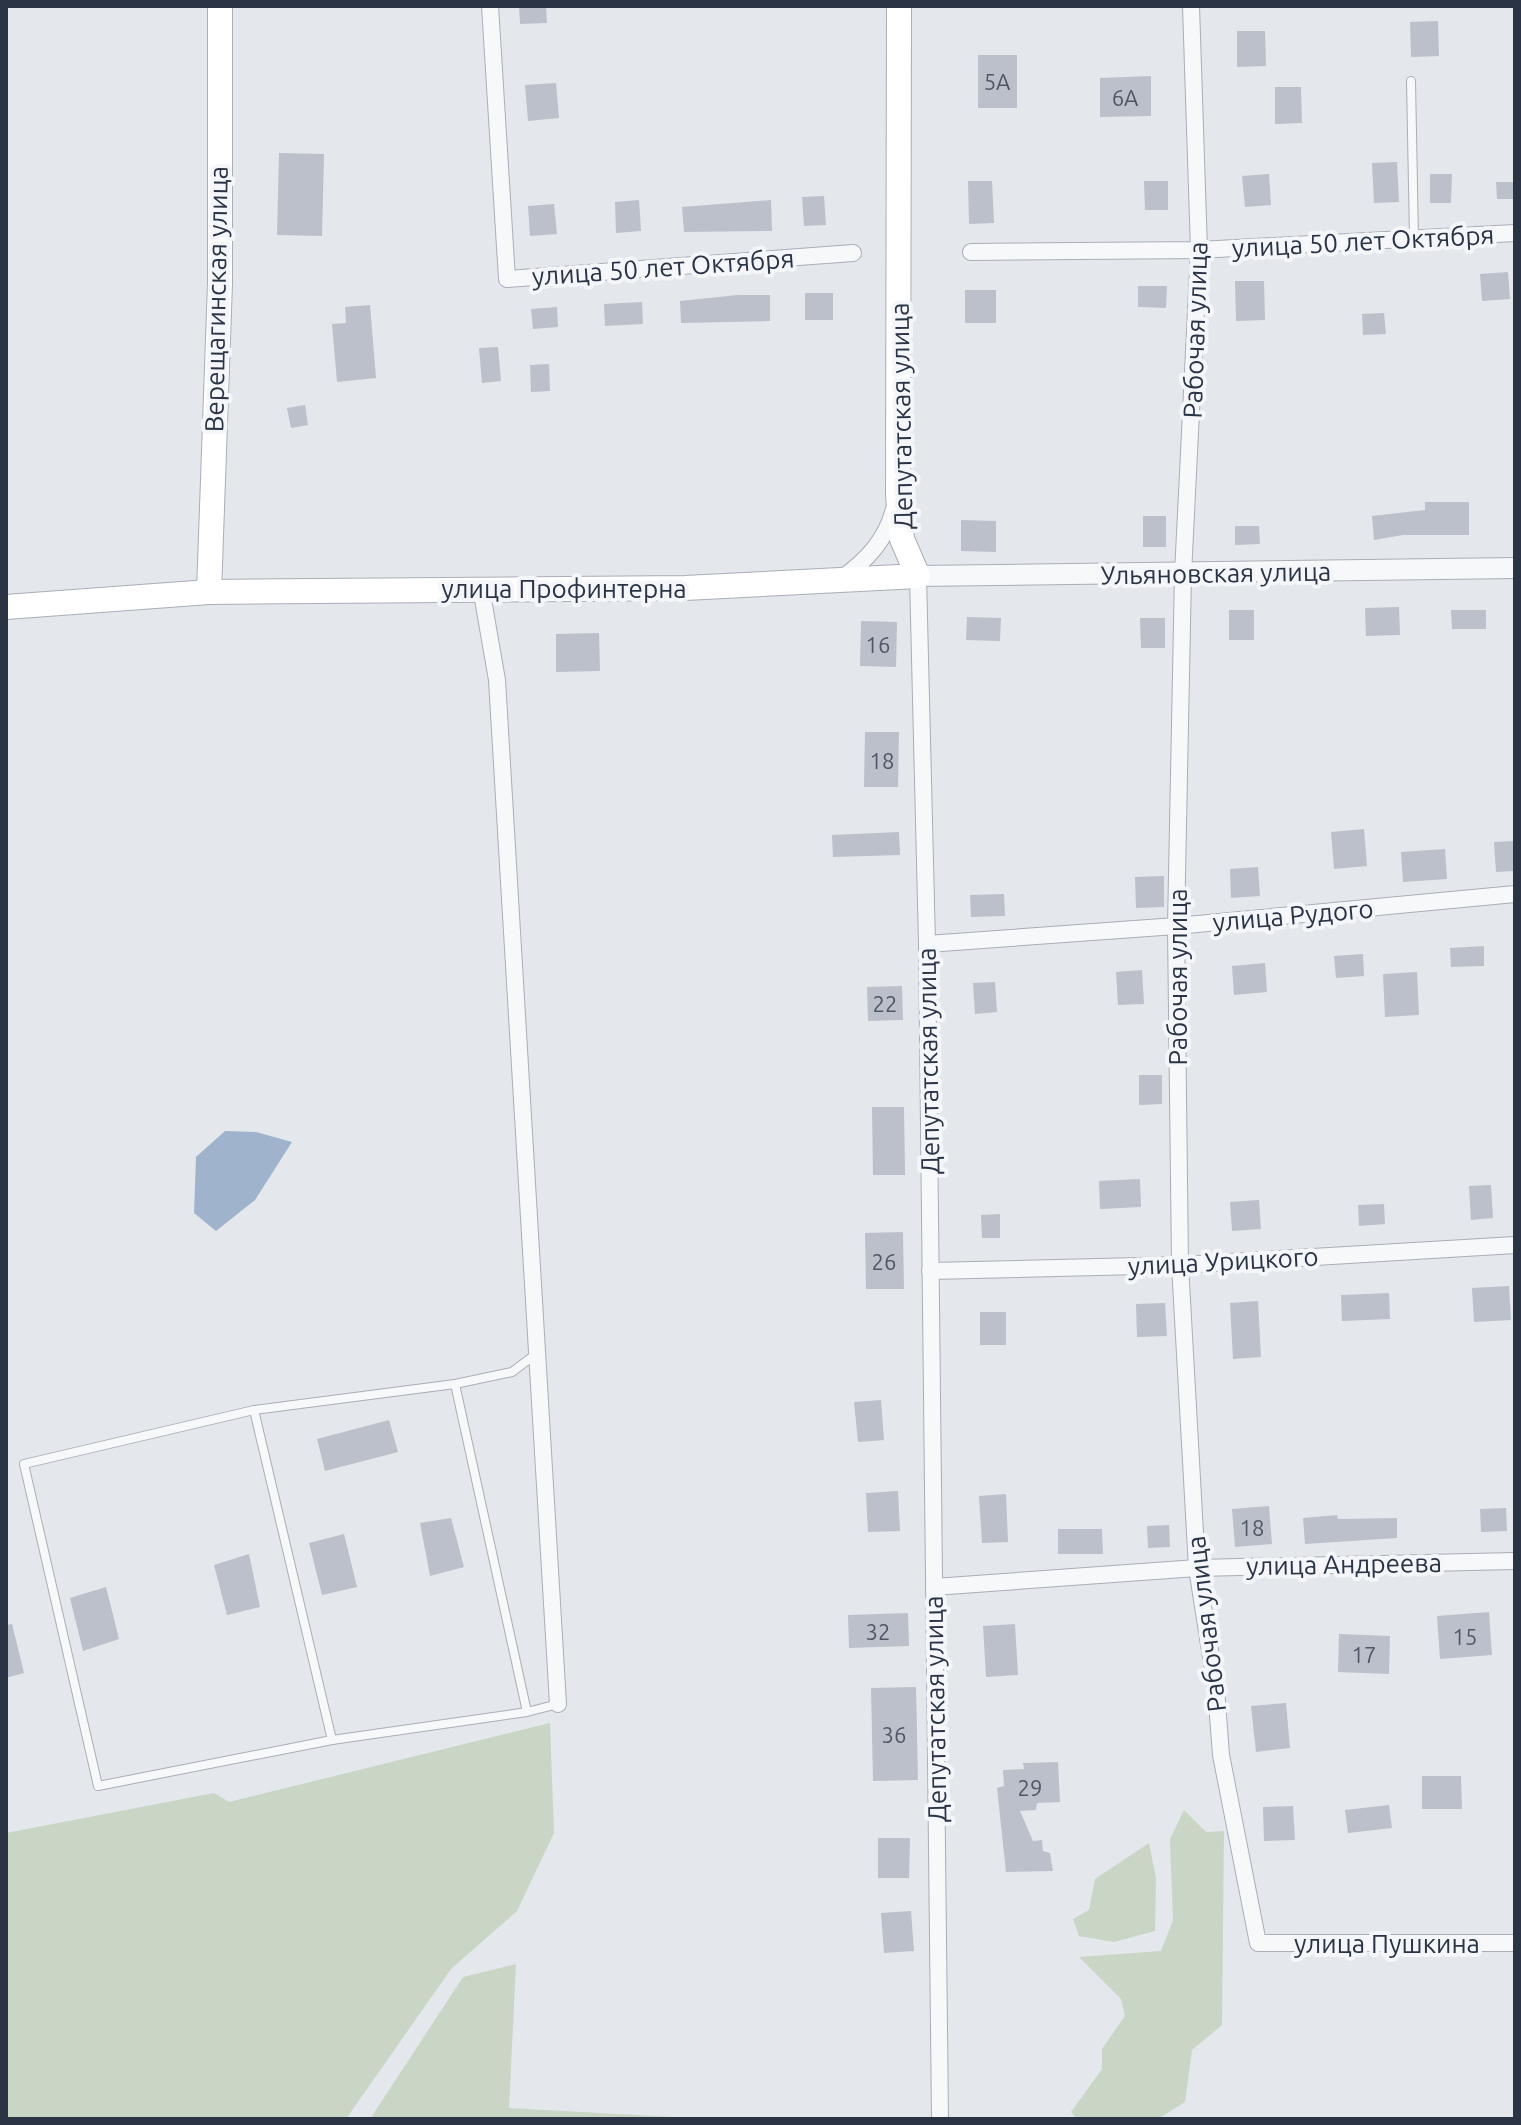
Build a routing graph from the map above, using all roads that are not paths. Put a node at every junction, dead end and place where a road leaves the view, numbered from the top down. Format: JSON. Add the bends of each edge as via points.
{"nodes":[{"id":1,"x":220,"y":6,"type":"edge"},
{"id":2,"x":490,"y":6,"type":"edge"},
{"id":3,"x":899,"y":6,"type":"edge"},
{"id":4,"x":1191,"y":6,"type":"edge"},
{"id":5,"x":1411,"y":81,"type":"dead end"},
{"id":6,"x":1515,"y":233,"type":"edge"},
{"id":7,"x":1414,"y":239,"type":"junction"},
{"id":8,"x":1199,"y":250,"type":"junction"},
{"id":9,"x":971,"y":252,"type":"dead end"},
{"id":10,"x":853,"y":253,"type":"dead end"},
{"id":11,"x":898,"y":496,"type":"junction"},
{"id":12,"x":1515,"y":568,"type":"edge"},
{"id":13,"x":1183,"y":574,"type":"junction"},
{"id":14,"x":918,"y":576,"type":"junction"},
{"id":15,"x":836,"y":583,"type":"junction"},
{"id":16,"x":481,"y":588,"type":"junction"},
{"id":17,"x":209,"y":592,"type":"junction"},
{"id":18,"x":6,"y":607,"type":"edge"},
{"id":19,"x":1515,"y":894,"type":"edge"},
{"id":20,"x":1176,"y":926,"type":"junction"},
{"id":21,"x":927,"y":944,"type":"junction"},
{"id":22,"x":1515,"y":1245,"type":"edge"},
{"id":23,"x":1180,"y":1265,"type":"junction"},
{"id":24,"x":930,"y":1271,"type":"junction"},
{"id":25,"x":539,"y":1351,"type":"junction"},
{"id":26,"x":455,"y":1384,"type":"junction"},
{"id":27,"x":254,"y":1410,"type":"junction"},
{"id":28,"x":1515,"y":1561,"type":"edge"},
{"id":29,"x":1197,"y":1568,"type":"junction"},
{"id":30,"x":934,"y":1587,"type":"junction"},
{"id":31,"x":558,"y":1704,"type":"joint"},
{"id":32,"x":527,"y":1712,"type":"junction"},
{"id":33,"x":332,"y":1740,"type":"junction"},
{"id":34,"x":1258,"y":1943,"type":"joint"},
{"id":35,"x":1515,"y":1943,"type":"edge"},
{"id":36,"x":940,"y":2119,"type":"edge"}],
"edges":[{"from":1,"to":17,"type":"main road","name":"Верещагинская улица","via":[[220,283]]},
{"from":2,"to":10,"type":"street","name":"улица 50 лет Октября","via":[[507,279]]},
{"from":3,"to":11,"type":"main road","name":"Депутатская улица"},
{"from":4,"to":8,"type":"street","name":"Рабочая улица"},
{"from":5,"to":7,"type":"lane"},
{"from":6,"to":7,"type":"street","name":"улица 50 лет Октября"},
{"from":7,"to":8,"type":"street","name":"улица 50 лет Октября"},
{"from":8,"to":9,"type":"street","name":"улица 50 лет Октября"},
{"from":8,"to":13,"type":"street","name":"Рабочая улица"},
{"from":11,"to":14,"type":"main road","name":"Депутатская улица","via":[[902,539]]},
{"from":11,"to":15,"type":"street","via":[[878,546]]},
{"from":12,"to":13,"type":"street","name":"Ульяновская улица"},
{"from":13,"to":14,"type":"street","name":"Ульяновская улица"},
{"from":13,"to":20,"type":"street","name":"Рабочая улица"},
{"from":14,"to":15,"type":"main road","name":"улица Профинтерна"},
{"from":14,"to":21,"type":"street","name":"Депутатская улица"},
{"from":15,"to":16,"type":"main road","name":"улица Профинтерна"},
{"from":16,"to":17,"type":"main road","name":"улица Профинтерна"},
{"from":16,"to":25,"type":"street","via":[[497,680]]},
{"from":17,"to":18,"type":"main road"},
{"from":19,"to":20,"type":"street","name":"улица Рудого"},
{"from":20,"to":21,"type":"street","name":"улица Рудого"},
{"from":20,"to":23,"type":"street","name":"Рабочая улица"},
{"from":21,"to":24,"type":"street","name":"Депутатская улица"},
{"from":22,"to":23,"type":"street","name":"улица Урицкого"},
{"from":23,"to":24,"type":"street","name":"улица Урицкого"},
{"from":23,"to":29,"type":"street","name":"Рабочая улица"},
{"from":24,"to":30,"type":"street","name":"Депутатская улица"},
{"from":25,"to":26,"type":"lane","via":[[512,1372]]},
{"from":25,"to":31,"type":"street"},
{"from":26,"to":27,"type":"lane"},
{"from":26,"to":32,"type":"lane"},
{"from":27,"to":33,"type":"lane"},
{"from":27,"to":33,"type":"lane","via":[[24,1464],[98,1786]]},
{"from":28,"to":29,"type":"street","name":"улица Андреева"},
{"from":29,"to":30,"type":"street","name":"улица Андреева"},
{"from":29,"to":34,"type":"street","name":"Рабочая улица","via":[[1221,1755]]},
{"from":30,"to":36,"type":"street","name":"Депутатская улица"},
{"from":31,"to":32,"type":"lane"},
{"from":32,"to":33,"type":"lane"},
{"from":34,"to":35,"type":"street","name":"улица Пушкина"}]}
